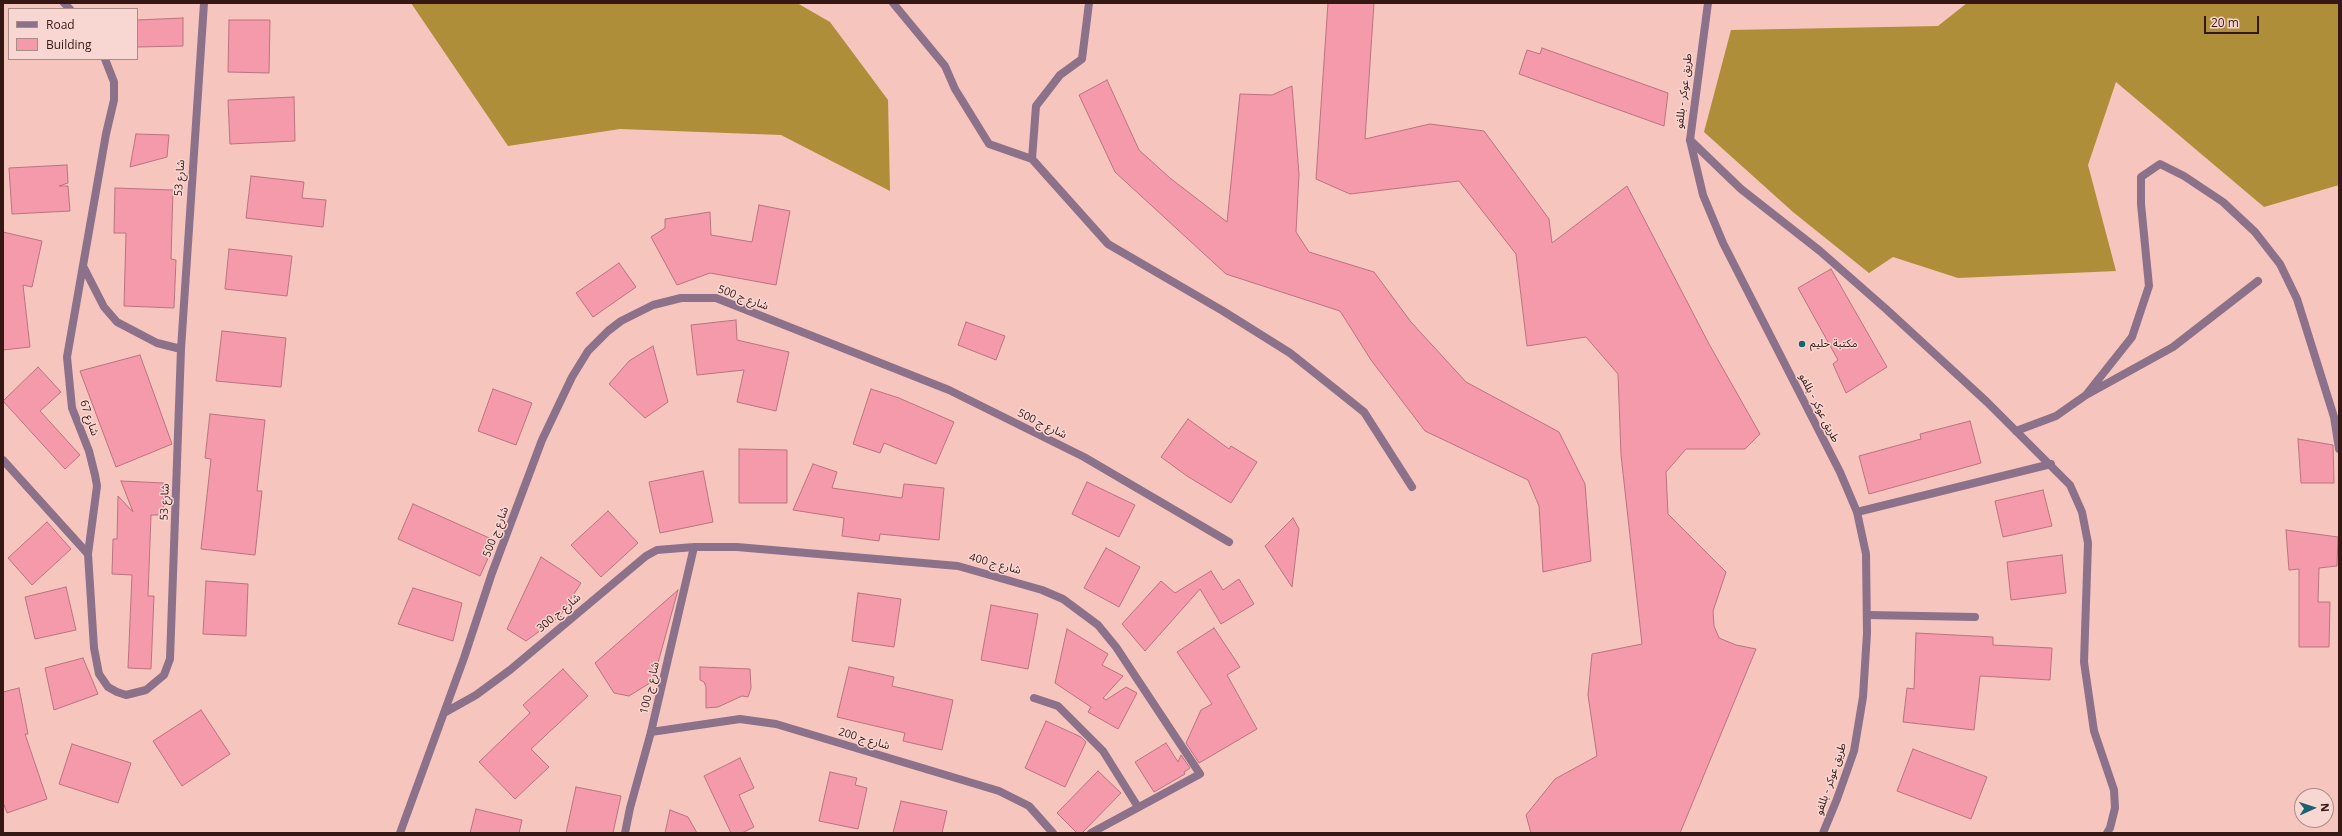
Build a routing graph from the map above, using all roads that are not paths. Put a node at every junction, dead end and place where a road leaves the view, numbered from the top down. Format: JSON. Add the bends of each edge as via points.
{"nodes":[{"id":1,"x":204,"y":3,"type":"edge"},
{"id":2,"x":893,"y":3,"type":"edge"},
{"id":3,"x":1089,"y":3,"type":"edge"},
{"id":4,"x":1708,"y":3,"type":"edge"},
{"id":5,"x":105,"y":60,"type":"edge"},
{"id":6,"x":1690,"y":140,"type":"junction"},
{"id":7,"x":1032,"y":159,"type":"junction"},
{"id":8,"x":82,"y":265,"type":"junction"},
{"id":9,"x":2258,"y":281,"type":"dead end"},
{"id":10,"x":181,"y":349,"type":"junction"},
{"id":11,"x":2086,"y":395,"type":"junction"},
{"id":12,"x":2016,"y":431,"type":"junction"},
{"id":13,"x":2339,"y":449,"type":"edge"},
{"id":14,"x":3,"y":460,"type":"edge"},
{"id":15,"x":2051,"y":464,"type":"junction"},
{"id":16,"x":1412,"y":487,"type":"dead end"},
{"id":17,"x":1857,"y":512,"type":"junction"},
{"id":18,"x":1228,"y":542,"type":"dead end"},
{"id":19,"x":694,"y":547,"type":"junction"},
{"id":20,"x":88,"y":554,"type":"junction"},
{"id":21,"x":1867,"y":615,"type":"junction"},
{"id":22,"x":1975,"y":617,"type":"dead end"},
{"id":23,"x":1034,"y":698,"type":"dead end"},
{"id":24,"x":444,"y":713,"type":"junction"},
{"id":25,"x":651,"y":732,"type":"junction"},
{"id":26,"x":1138,"y":807,"type":"junction"},
{"id":27,"x":400,"y":833,"type":"edge"},
{"id":28,"x":625,"y":833,"type":"edge"},
{"id":29,"x":1053,"y":833,"type":"edge"},
{"id":30,"x":1091,"y":833,"type":"edge"},
{"id":31,"x":1823,"y":833,"type":"edge"},
{"id":32,"x":2106,"y":833,"type":"edge"}],
"edges":[{"from":1,"to":10,"type":"street","name":"شارع 53"},
{"from":2,"to":7,"type":"street","via":[[945,66],[955,89],[988,144]]},
{"from":3,"to":7,"type":"street","via":[[1082,59],[1060,75],[1036,106]]},
{"from":4,"to":6,"type":"street","name":"طريق عوكر - بللفو"},
{"from":5,"to":8,"type":"street","name":"شارع 67","via":[[114,82],[114,100]]},
{"from":6,"to":12,"type":"street","via":[[1741,189],[1820,251],[1880,304]]},
{"from":6,"to":17,"type":"street","name":"طريق عوكر - بللفو","via":[[1703,195],[1723,243],[1840,472]]},
{"from":7,"to":16,"type":"street","via":[[1108,244],[1290,353],[1364,412]]},
{"from":8,"to":10,"type":"street","via":[[101,302],[118,322],[157,343]]},
{"from":8,"to":20,"type":"street","name":"شارع 67","via":[[67,365],[72,408],[89,451],[95,475]]},
{"from":9,"to":11,"type":"street","via":[[2173,347]]},
{"from":10,"to":20,"type":"street","name":"شارع 53","via":[[170,659],[164,674],[146,690],[126,695],[117,692],[108,687],[99,674],[94,648]]},
{"from":11,"to":12,"type":"street","via":[[2056,416]]},
{"from":11,"to":13,"type":"street","via":[[2132,337],[2149,286],[2141,177],[2160,164],[2184,176],[2223,202],[2255,232],[2280,264],[2297,299],[2334,417]]},
{"from":12,"to":15,"type":"street"},
{"from":14,"to":20,"type":"street"},
{"from":15,"to":17,"type":"street"},
{"from":15,"to":32,"type":"street","via":[[2070,484],[2088,543],[2084,662],[2094,731],[2114,790],[2114,808],[2110,828]]},
{"from":17,"to":21,"type":"street","name":"طريق عوكر - بللفو","via":[[1866,554]]},
{"from":18,"to":24,"type":"street","name":"شارع ج 500","via":[[1084,456],[949,390],[716,298],[698,297],[667,301],[639,311],[608,331],[588,350],[572,377],[542,440],[492,573]]},
{"from":19,"to":24,"type":"street","name":"شارع ج 300","via":[[657,550],[646,556],[510,670],[476,695]]},
{"from":19,"to":25,"type":"street","name":"شارع ج 100"},
{"from":19,"to":26,"type":"street","name":"شارع ج 400","via":[[737,547],[958,566],[1020,582],[1063,599],[1098,625],[1116,647],[1200,774]]},
{"from":21,"to":22,"type":"street"},
{"from":21,"to":31,"type":"street","name":"طريق عوكر - بللفو","via":[[1863,697],[1854,751]]},
{"from":23,"to":26,"type":"street","via":[[1058,706],[1103,751]]},
{"from":24,"to":27,"type":"street","name":"شارع ج 500"},
{"from":25,"to":28,"type":"street","name":"شارع ج 100"},
{"from":25,"to":29,"type":"street","name":"شارع ج 200","via":[[740,719],[776,724],[999,790],[1029,806]]},
{"from":26,"to":30,"type":"street"}]}
